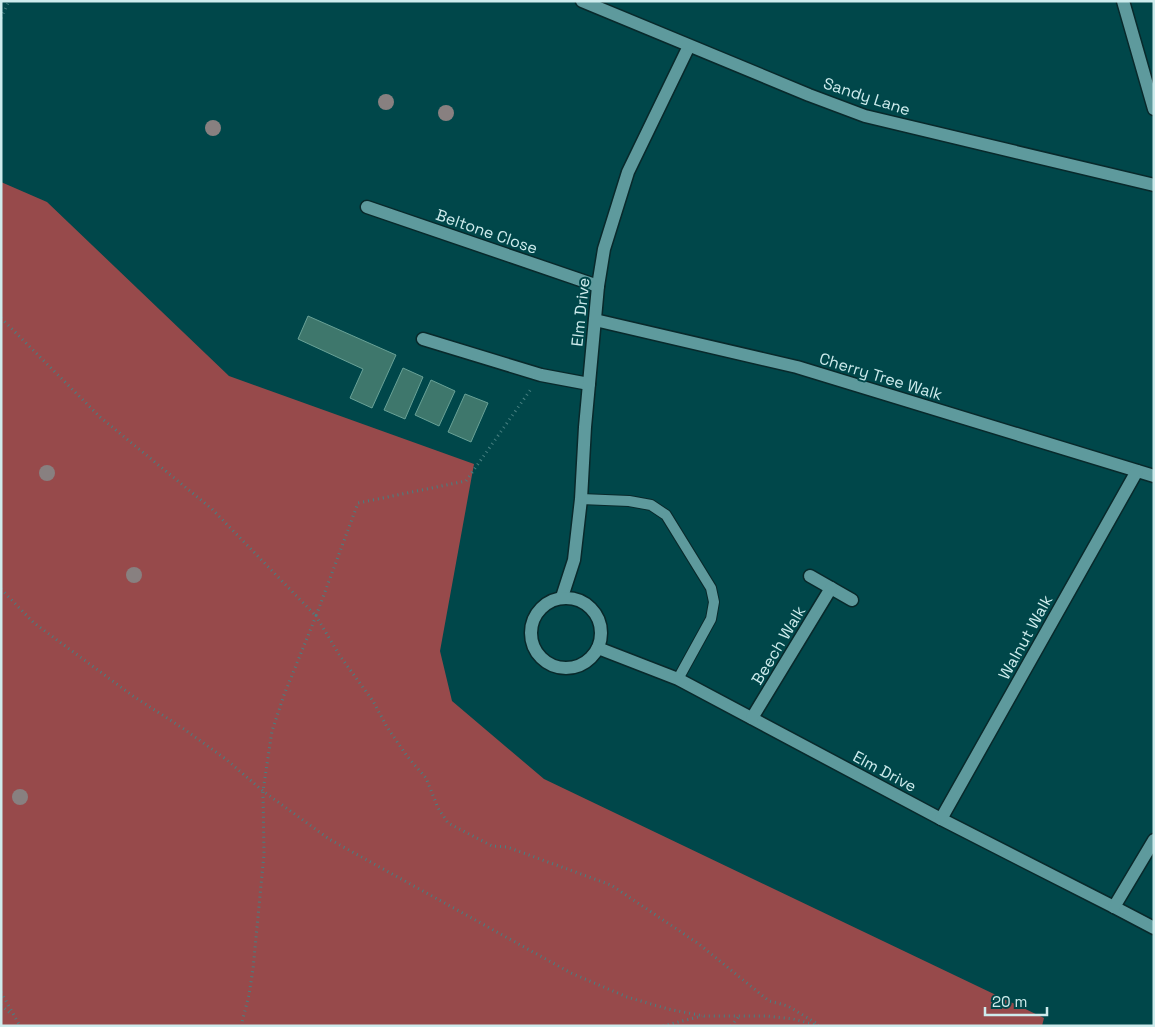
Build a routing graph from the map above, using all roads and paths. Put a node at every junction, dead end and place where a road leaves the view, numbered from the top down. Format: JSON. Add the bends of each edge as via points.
{"nodes":[{"id":1,"x":9,"y":1,"type":"edge"},
{"id":2,"x":582,"y":1,"type":"edge"},
{"id":3,"x":1123,"y":1,"type":"edge"},
{"id":4,"x":1,"y":18,"type":"edge"},
{"id":5,"x":689,"y":46,"type":"junction"},
{"id":6,"x":1154,"y":109,"type":"edge"},
{"id":7,"x":1154,"y":185,"type":"edge"},
{"id":8,"x":367,"y":207,"type":"dead end"},
{"id":9,"x":598,"y":286,"type":"junction"},
{"id":10,"x":1,"y":318,"type":"edge"},
{"id":11,"x":595,"y":320,"type":"junction"},
{"id":12,"x":423,"y":339,"type":"dead end"},
{"id":13,"x":540,"y":375,"type":"junction"},
{"id":14,"x":589,"y":384,"type":"junction"},
{"id":15,"x":1138,"y":471,"type":"junction"},
{"id":16,"x":1154,"y":476,"type":"edge"},
{"id":17,"x":581,"y":499,"type":"junction"},
{"id":18,"x":810,"y":576,"type":"dead end"},
{"id":19,"x":831,"y":588,"type":"junction"},
{"id":20,"x":1,"y":589,"type":"edge"},
{"id":21,"x":562,"y":596,"type":"junction"},
{"id":22,"x":852,"y":600,"type":"dead end"},
{"id":23,"x":316,"y":616,"type":"junction"},
{"id":24,"x":598,"y":648,"type":"junction"},
{"id":25,"x":678,"y":679,"type":"junction"},
{"id":26,"x":752,"y":718,"type":"junction"},
{"id":27,"x":263,"y":791,"type":"junction"},
{"id":28,"x":941,"y":819,"type":"junction"},
{"id":29,"x":1154,"y":840,"type":"edge"},
{"id":30,"x":1114,"y":906,"type":"junction"},
{"id":31,"x":1154,"y":928,"type":"edge"},
{"id":32,"x":1,"y":992,"type":"edge"},
{"id":33,"x":1,"y":1005,"type":"edge"},
{"id":34,"x":14,"y":1016,"type":"junction"},
{"id":35,"x":704,"y":1016,"type":"junction"},
{"id":36,"x":739,"y":1016,"type":"junction"},
{"id":37,"x":816,"y":1023,"type":"junction"},
{"id":38,"x":20,"y":1026,"type":"edge"},
{"id":39,"x":241,"y":1026,"type":"edge"},
{"id":40,"x":663,"y":1026,"type":"edge"},
{"id":41,"x":731,"y":1026,"type":"edge"},
{"id":42,"x":820,"y":1026,"type":"edge"}],
"edges":[{"from":1,"to":4,"type":"path"},
{"from":2,"to":5,"type":"street","name":"Sandy Lane"},
{"from":3,"to":6,"type":"street"},
{"from":5,"to":7,"type":"street","name":"Sandy Lane","via":[[865,116]]},
{"from":5,"to":9,"type":"street","name":"Elm Drive","via":[[628,172],[604,249]]},
{"from":8,"to":9,"type":"street","name":"Beltone Close"},
{"from":9,"to":11,"type":"street","name":"Elm Drive"},
{"from":10,"to":23,"type":"path","via":[[100,417],[212,509]]},
{"from":11,"to":14,"type":"street","name":"Elm Drive"},
{"from":11,"to":15,"type":"street","name":"Cherry Tree Walk","via":[[797,367]]},
{"from":12,"to":13,"type":"street"},
{"from":13,"to":14,"type":"street"},
{"from":13,"to":23,"type":"path","via":[[466,481],[358,503]]},
{"from":14,"to":17,"type":"street","name":"Elm Drive"},
{"from":15,"to":16,"type":"street","name":"Cherry Tree Walk"},
{"from":15,"to":28,"type":"street","name":"Walnut Walk"},
{"from":17,"to":21,"type":"street","name":"Elm Drive","via":[[574,560]]},
{"from":17,"to":25,"type":"lane","via":[[651,505],[666,516],[710,588],[714,602],[711,619]]},
{"from":18,"to":19,"type":"street"},
{"from":19,"to":22,"type":"street"},
{"from":19,"to":26,"type":"street","name":"Beech Walk"},
{"from":20,"to":27,"type":"path","via":[[34,623],[227,760]]},
{"from":21,"to":24,"type":"street","via":[[582,600],[596,613],[602,632]]},
{"from":21,"to":24,"type":"street","via":[[540,606],[530,623],[531,644],[541,660],[562,669],[585,663]]},
{"from":23,"to":27,"type":"path","via":[[272,731]]},
{"from":23,"to":37,"type":"path","via":[[373,701],[387,728],[426,778],[448,823],[492,846],[507,847],[611,885],[699,944],[769,1001],[788,1006]]},
{"from":24,"to":25,"type":"street","name":"Elm Drive"},
{"from":25,"to":26,"type":"street","name":"Elm Drive"},
{"from":26,"to":28,"type":"street","name":"Elm Drive"},
{"from":27,"to":35,"type":"path","via":[[329,839],[571,972],[627,997]]},
{"from":27,"to":39,"type":"path","via":[[262,881],[249,995]]},
{"from":28,"to":30,"type":"street","name":"Elm Drive"},
{"from":29,"to":30,"type":"street"},
{"from":30,"to":31,"type":"street","name":"Elm Drive"},
{"from":32,"to":34,"type":"path"},
{"from":33,"to":34,"type":"path"},
{"from":34,"to":38,"type":"path"},
{"from":35,"to":36,"type":"path"},
{"from":35,"to":40,"type":"path"},
{"from":36,"to":37,"type":"path","via":[[793,1018]]},
{"from":36,"to":41,"type":"path"},
{"from":37,"to":42,"type":"path"}]}
